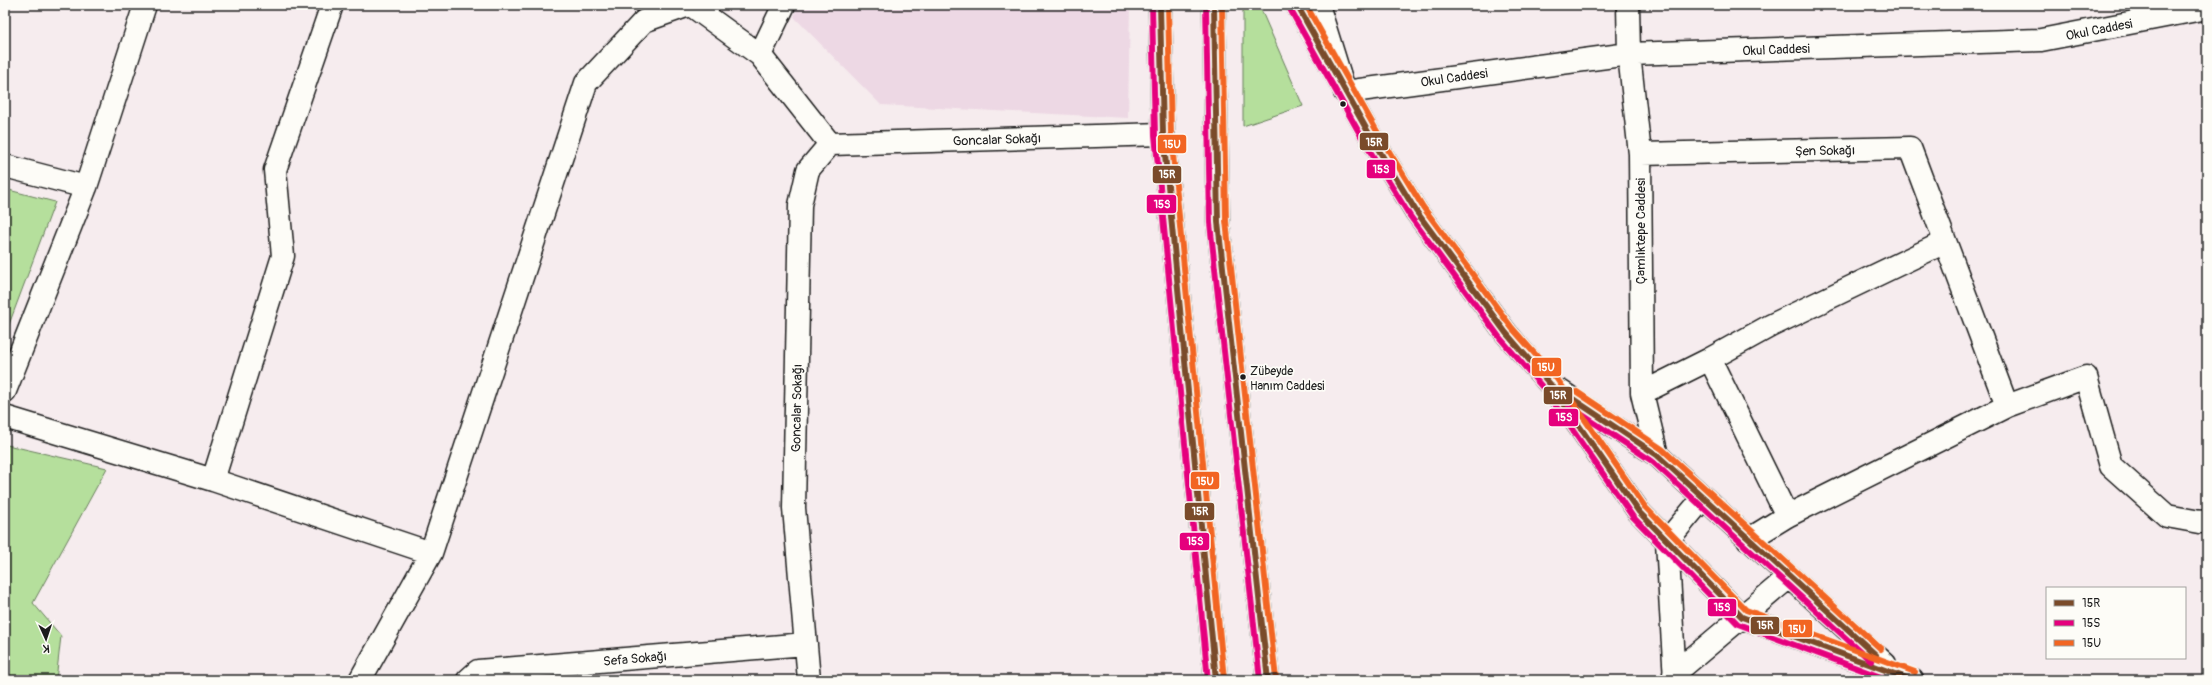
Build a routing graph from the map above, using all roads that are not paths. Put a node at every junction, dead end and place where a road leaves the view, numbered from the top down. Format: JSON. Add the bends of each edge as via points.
{"nodes":[{"id":1,"x":145,"y":5,"type":"edge"},
{"id":2,"x":332,"y":5,"type":"edge"},
{"id":3,"x":690,"y":5,"type":"edge"},
{"id":4,"x":784,"y":5,"type":"edge"},
{"id":5,"x":1160,"y":5,"type":"edge"},
{"id":6,"x":1214,"y":5,"type":"edge"},
{"id":7,"x":1297,"y":5,"type":"edge"},
{"id":8,"x":1318,"y":5,"type":"edge"},
{"id":9,"x":1628,"y":5,"type":"edge"},
{"id":10,"x":2207,"y":8,"type":"edge"},
{"id":11,"x":1629,"y":54,"type":"junction"},
{"id":12,"x":760,"y":55,"type":"junction"},
{"id":13,"x":1345,"y":92,"type":"junction"},
{"id":14,"x":1163,"y":134,"type":"junction"},
{"id":15,"x":830,"y":144,"type":"junction"},
{"id":16,"x":1640,"y":154,"type":"junction"},
{"id":17,"x":5,"y":165,"type":"edge"},
{"id":18,"x":86,"y":187,"type":"junction"},
{"id":19,"x":1945,"y":242,"type":"junction"},
{"id":20,"x":1710,"y":359,"type":"junction"},
{"id":21,"x":1550,"y":384,"type":"junction"},
{"id":22,"x":5,"y":391,"type":"edge"},
{"id":23,"x":1642,"y":393,"type":"junction"},
{"id":24,"x":2007,"y":406,"type":"junction"},
{"id":25,"x":5,"y":417,"type":"edge"},
{"id":26,"x":1657,"y":455,"type":"junction"},
{"id":27,"x":213,"y":480,"type":"junction"},
{"id":28,"x":1703,"y":498,"type":"junction"},
{"id":29,"x":1787,"y":516,"type":"junction"},
{"id":30,"x":2207,"y":521,"type":"edge"},
{"id":31,"x":1748,"y":540,"type":"junction"},
{"id":32,"x":1667,"y":541,"type":"junction"},
{"id":33,"x":431,"y":553,"type":"junction"},
{"id":34,"x":1789,"y":577,"type":"junction"},
{"id":35,"x":1742,"y":617,"type":"junction"},
{"id":36,"x":806,"y":644,"type":"junction"},
{"id":37,"x":1903,"y":676,"type":"edge"},
{"id":38,"x":1674,"y":677,"type":"edge"},
{"id":39,"x":360,"y":680,"type":"edge"},
{"id":40,"x":468,"y":680,"type":"edge"},
{"id":41,"x":809,"y":680,"type":"edge"},
{"id":42,"x":1216,"y":680,"type":"edge"},
{"id":43,"x":1268,"y":680,"type":"edge"}],
"edges":[{"from":1,"to":18,"type":"street"},
{"from":2,"to":27,"type":"street","via":[[275,170],[283,256]]},
{"from":3,"to":12,"type":"street"},
{"from":3,"to":33,"type":"street","via":[[644,21],[586,83]]},
{"from":4,"to":12,"type":"street"},
{"from":5,"to":14,"type":"street"},
{"from":6,"to":43,"type":"street","via":[[1218,222]]},
{"from":7,"to":13,"type":"street"},
{"from":8,"to":13,"type":"street"},
{"from":9,"to":11,"type":"street","name":"Çamlıktepe Caddesi"},
{"from":10,"to":11,"type":"street","name":"Okul Caddesi","via":[[2041,40]]},
{"from":11,"to":13,"type":"street","name":"Okul Caddesi"},
{"from":11,"to":16,"type":"street","name":"Çamlıktepe Caddesi"},
{"from":12,"to":15,"type":"street"},
{"from":13,"to":21,"type":"street","via":[[1416,211],[1506,333]]},
{"from":14,"to":15,"type":"street","name":"Goncalar Sokağı"},
{"from":14,"to":42,"type":"street"},
{"from":15,"to":36,"type":"street","name":"Goncalar Sokağı","via":[[808,170],[800,206],[794,508]]},
{"from":16,"to":19,"type":"street","name":"Şen Sokağı","via":[[1910,148]]},
{"from":16,"to":23,"type":"street","name":"Çamlıktepe Caddesi"},
{"from":17,"to":18,"type":"street"},
{"from":18,"to":22,"type":"street"},
{"from":19,"to":20,"type":"street","via":[[1770,326]]},
{"from":19,"to":24,"type":"street","name":"Şen Sokağı"},
{"from":20,"to":23,"type":"street"},
{"from":20,"to":29,"type":"street"},
{"from":21,"to":26,"type":"street"},
{"from":21,"to":32,"type":"street","via":[[1639,512]]},
{"from":23,"to":26,"type":"street","name":"Çamlıktepe Caddesi"},
{"from":24,"to":29,"type":"street"},
{"from":24,"to":30,"type":"street","via":[[2086,377],[2112,466],[2167,516]]},
{"from":25,"to":27,"type":"street"},
{"from":26,"to":28,"type":"street"},
{"from":27,"to":33,"type":"street"},
{"from":28,"to":31,"type":"street"},
{"from":28,"to":32,"type":"street"},
{"from":29,"to":31,"type":"street"},
{"from":31,"to":34,"type":"street"},
{"from":32,"to":35,"type":"street"},
{"from":32,"to":38,"type":"street"},
{"from":33,"to":39,"type":"street"},
{"from":34,"to":35,"type":"street"},
{"from":34,"to":37,"type":"street"},
{"from":35,"to":37,"type":"street"},
{"from":35,"to":38,"type":"street"},
{"from":36,"to":40,"type":"street","name":"Sefa Sokağı","via":[[478,671]]},
{"from":36,"to":41,"type":"street","name":"Goncalar Sokağı"}]}
